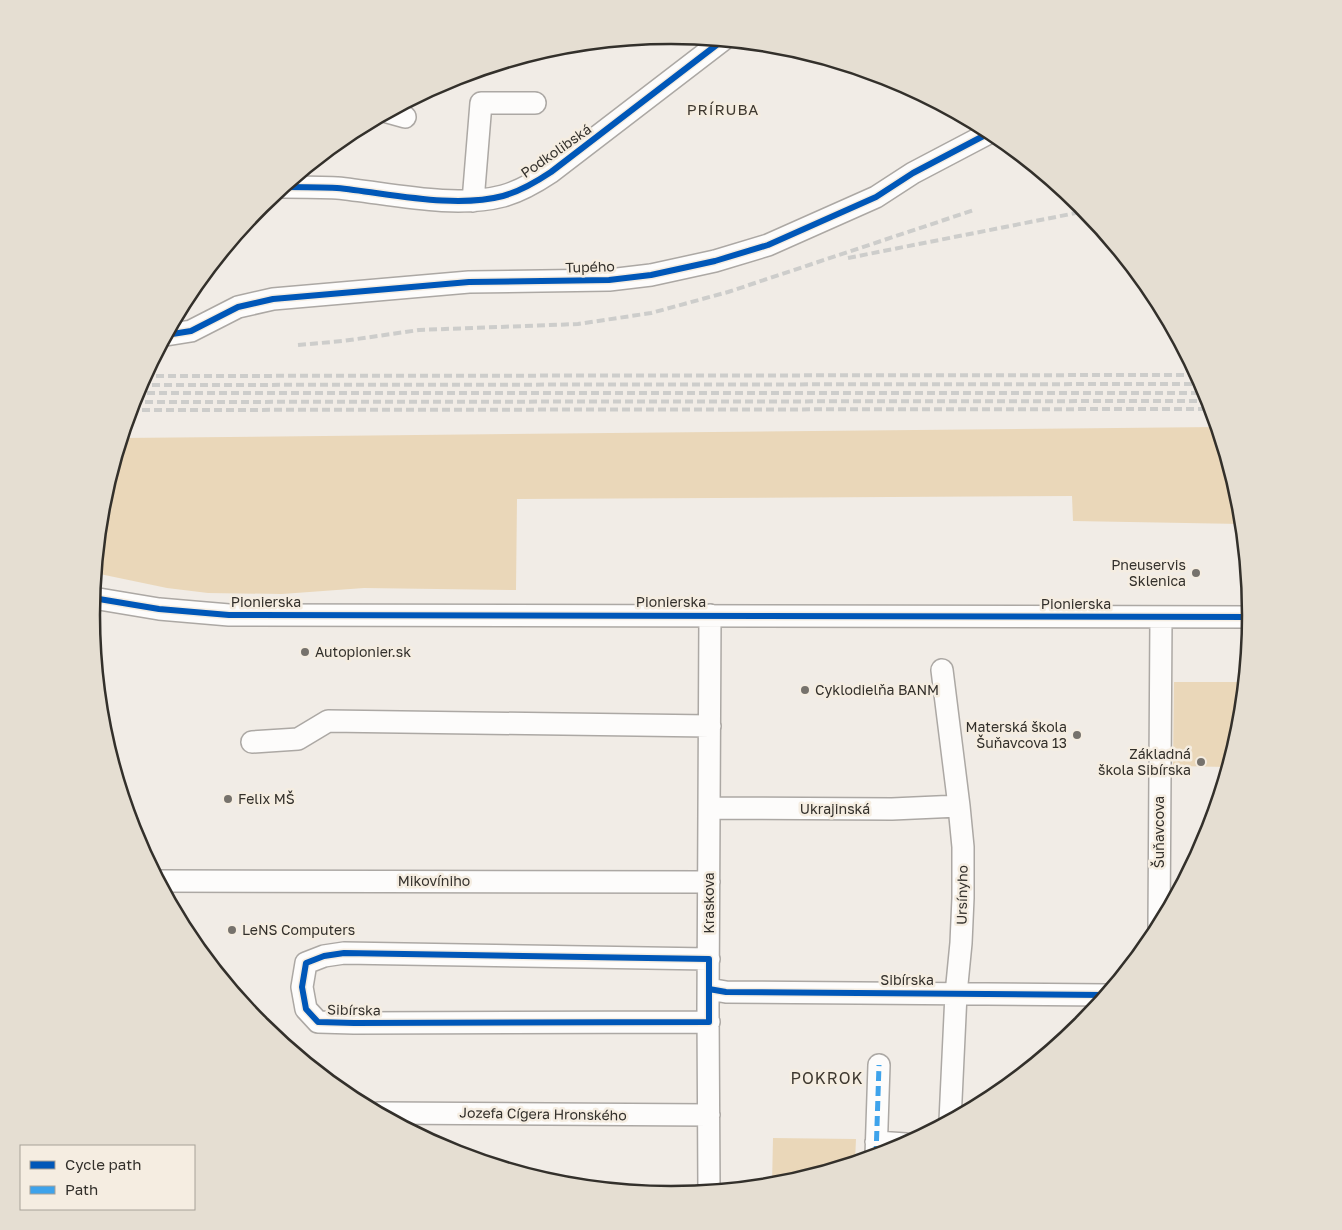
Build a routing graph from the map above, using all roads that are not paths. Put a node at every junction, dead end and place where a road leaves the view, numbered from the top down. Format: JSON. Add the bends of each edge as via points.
{"nodes":[{"id":1,"x":715,"y":46,"type":"edge"},
{"id":2,"x":535,"y":104,"type":"dead end"},
{"id":3,"x":983,"y":136,"type":"edge"},
{"id":4,"x":293,"y":187,"type":"edge"},
{"id":5,"x":473,"y":200,"type":"junction"},
{"id":6,"x":174,"y":334,"type":"edge"},
{"id":7,"x":100,"y":599,"type":"edge"},
{"id":8,"x":710,"y":615,"type":"junction"},
{"id":9,"x":1242,"y":616,"type":"edge"},
{"id":10,"x":1161,"y":617,"type":"junction"},
{"id":11,"x":942,"y":670,"type":"dead end"},
{"id":12,"x":710,"y":726,"type":"junction"},
{"id":13,"x":252,"y":742,"type":"dead end"},
{"id":14,"x":959,"y":806,"type":"junction"},
{"id":15,"x":710,"y":808,"type":"junction"},
{"id":16,"x":166,"y":881,"type":"edge"},
{"id":17,"x":709,"y":882,"type":"junction"},
{"id":18,"x":1159,"y":912,"type":"edge"},
{"id":19,"x":709,"y":959,"type":"junction"},
{"id":20,"x":709,"y":989,"type":"junction"},
{"id":21,"x":956,"y":994,"type":"junction"},
{"id":22,"x":1097,"y":995,"type":"edge"},
{"id":23,"x":709,"y":1022,"type":"junction"},
{"id":24,"x":879,"y":1066,"type":"dead end"},
{"id":25,"x":391,"y":1113,"type":"edge"},
{"id":26,"x":950,"y":1113,"type":"edge"},
{"id":27,"x":709,"y":1115,"type":"junction"},
{"id":28,"x":876,"y":1149,"type":"edge"},
{"id":29,"x":710,"y":1185,"type":"edge"}],
"edges":[{"from":1,"to":5,"type":"street","name":"Podkolibská","via":[[535,183],[505,196]]},
{"from":2,"to":5,"type":"street","via":[[480,103]]},
{"from":3,"to":6,"type":"street","name":"Tupého","via":[[876,197],[768,246],[715,261],[609,280],[469,282],[273,299],[238,307],[191,331]]},
{"from":4,"to":5,"type":"street","name":"Podkolibská"},
{"from":7,"to":8,"type":"street","name":"Pionierska","via":[[159,609],[229,615]]},
{"from":8,"to":10,"type":"street","name":"Pionierska"},
{"from":8,"to":12,"type":"street","name":"Kraskova"},
{"from":9,"to":10,"type":"street","name":"Pionierska"},
{"from":10,"to":18,"type":"street","name":"Šuňavcova"},
{"from":11,"to":14,"type":"street","name":"Ursínyho"},
{"from":12,"to":13,"type":"street","via":[[328,721],[298,739]]},
{"from":12,"to":15,"type":"street","name":"Kraskova"},
{"from":14,"to":15,"type":"street","name":"Ukrajinská"},
{"from":14,"to":21,"type":"street","name":"Ursínyho","via":[[963,898]]},
{"from":15,"to":17,"type":"street","name":"Kraskova"},
{"from":16,"to":17,"type":"street","name":"Mikovíniho"},
{"from":17,"to":19,"type":"street","name":"Kraskova"},
{"from":19,"to":20,"type":"street","name":"Kraskova"},
{"from":19,"to":23,"type":"street","name":"Sibírska","via":[[344,952],[306,963],[302,987],[306,1009],[318,1022]]},
{"from":20,"to":21,"type":"street","name":"Sibírska","via":[[726,992]]},
{"from":20,"to":23,"type":"street","name":"Kraskova"},
{"from":21,"to":22,"type":"street","name":"Sibírska"},
{"from":21,"to":26,"type":"street","name":"Ursínyho"},
{"from":23,"to":27,"type":"street","name":"Kraskova"},
{"from":24,"to":28,"type":"street"},
{"from":25,"to":27,"type":"street","name":"Jozefa Cígera Hronského"},
{"from":27,"to":29,"type":"street","name":"Kraskova"}]}
